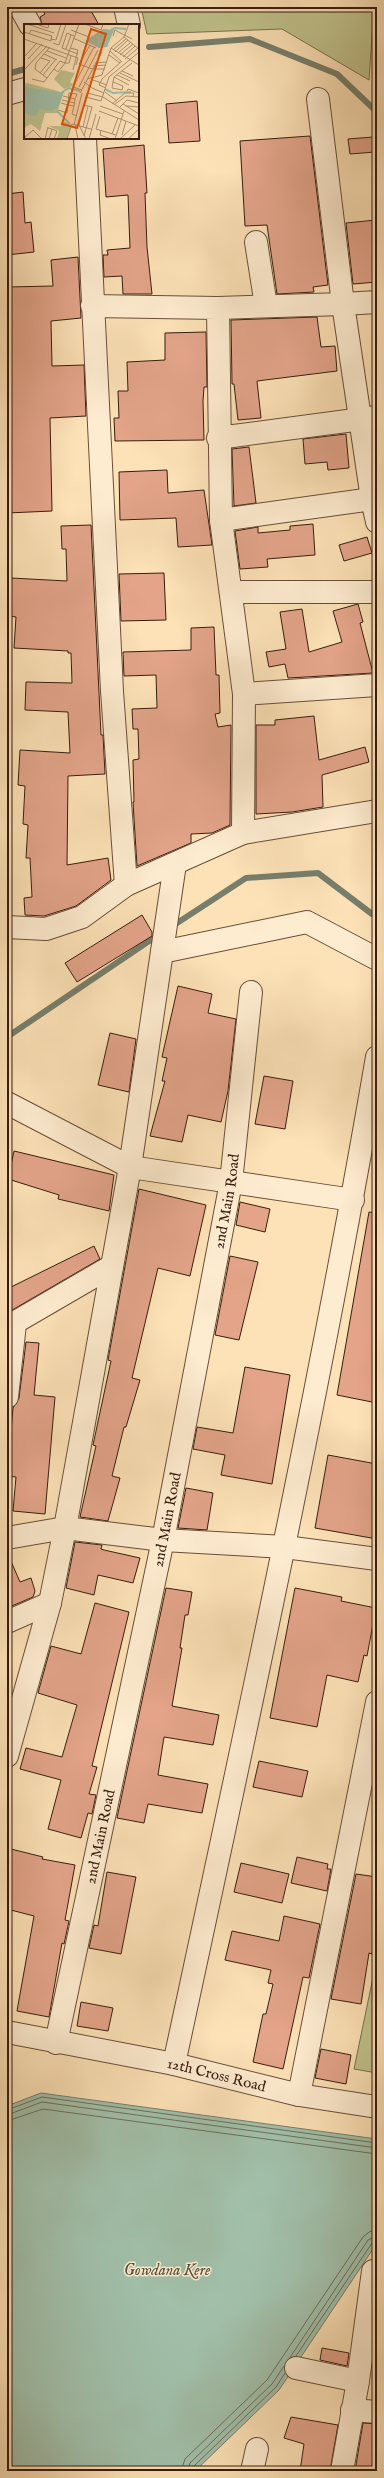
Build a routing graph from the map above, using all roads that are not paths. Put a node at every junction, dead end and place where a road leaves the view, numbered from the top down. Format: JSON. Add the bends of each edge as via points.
{"nodes":[{"id":1,"x":20,"y":7,"type":"edge"},
{"id":2,"x":125,"y":7,"type":"edge"},
{"id":3,"x":29,"y":24,"type":"edge"},
{"id":4,"x":129,"y":24,"type":"edge"},
{"id":5,"x":24,"y":89,"type":"edge"},
{"id":6,"x":7,"y":94,"type":"edge"},
{"id":7,"x":318,"y":99,"type":"dead end"},
{"id":8,"x":85,"y":139,"type":"edge"},
{"id":9,"x":256,"y":242,"type":"dead end"},
{"id":10,"x":377,"y":302,"type":"edge"},
{"id":11,"x":343,"y":304,"type":"junction"},
{"id":12,"x":92,"y":306,"type":"junction"},
{"id":13,"x":266,"y":306,"type":"junction"},
{"id":14,"x":218,"y":308,"type":"junction"},
{"id":15,"x":369,"y":418,"type":"edge"},
{"id":16,"x":218,"y":438,"type":"junction"},
{"id":17,"x":374,"y":499,"type":"edge"},
{"id":18,"x":221,"y":520,"type":"junction"},
{"id":19,"x":377,"y":522,"type":"edge"},
{"id":20,"x":231,"y":592,"type":"junction"},
{"id":21,"x":377,"y":592,"type":"edge"},
{"id":22,"x":377,"y":685,"type":"edge"},
{"id":23,"x":244,"y":694,"type":"junction"},
{"id":24,"x":377,"y":811,"type":"edge"},
{"id":25,"x":243,"y":833,"type":"junction"},
{"id":26,"x":175,"y":864,"type":"junction"},
{"id":27,"x":126,"y":885,"type":"junction"},
{"id":28,"x":7,"y":926,"type":"edge"},
{"id":29,"x":164,"y":938,"type":"junction"},
{"id":30,"x":377,"y":959,"type":"edge"},
{"id":31,"x":250,"y":992,"type":"dead end"},
{"id":32,"x":377,"y":1057,"type":"edge"},
{"id":33,"x":7,"y":1103,"type":"edge"},
{"id":34,"x":130,"y":1167,"type":"junction"},
{"id":35,"x":231,"y":1182,"type":"junction"},
{"id":36,"x":353,"y":1200,"type":"junction"},
{"id":37,"x":112,"y":1266,"type":"junction"},
{"id":38,"x":11,"y":1325,"type":"edge"},
{"id":39,"x":7,"y":1396,"type":"edge"},
{"id":40,"x":65,"y":1528,"type":"junction"},
{"id":41,"x":7,"y":1538,"type":"edge"},
{"id":42,"x":163,"y":1540,"type":"junction"},
{"id":43,"x":285,"y":1547,"type":"junction"},
{"id":44,"x":377,"y":1559,"type":"edge"},
{"id":45,"x":50,"y":1603,"type":"junction"},
{"id":46,"x":7,"y":1622,"type":"edge"},
{"id":47,"x":16,"y":1699,"type":"edge"},
{"id":48,"x":377,"y":1702,"type":"edge"},
{"id":49,"x":7,"y":1756,"type":"edge"},
{"id":50,"x":7,"y":2032,"type":"edge"},
{"id":51,"x":56,"y":2043,"type":"junction"},
{"id":52,"x":174,"y":2064,"type":"junction"},
{"id":53,"x":299,"y":2095,"type":"junction"},
{"id":54,"x":377,"y":2107,"type":"edge"},
{"id":55,"x":371,"y":2270,"type":"edge"},
{"id":56,"x":296,"y":2368,"type":"dead end"},
{"id":57,"x":358,"y":2381,"type":"junction"},
{"id":58,"x":352,"y":2410,"type":"junction"},
{"id":59,"x":377,"y":2412,"type":"edge"},
{"id":60,"x":257,"y":2449,"type":"dead end"},
{"id":61,"x":252,"y":2471,"type":"edge"},
{"id":62,"x":342,"y":2471,"type":"edge"}],
"edges":[{"from":1,"to":3,"type":"street"},
{"from":2,"to":4,"type":"street"},
{"from":5,"to":6,"type":"street"},
{"from":7,"to":11,"type":"street"},
{"from":8,"to":12,"type":"street"},
{"from":9,"to":13,"type":"street"},
{"from":10,"to":11,"type":"street"},
{"from":11,"to":13,"type":"street"},
{"from":11,"to":15,"type":"street"},
{"from":12,"to":14,"type":"street"},
{"from":12,"to":27,"type":"street","via":[[112,691]]},
{"from":13,"to":14,"type":"street"},
{"from":14,"to":16,"type":"street"},
{"from":15,"to":16,"type":"street"},
{"from":15,"to":17,"type":"street"},
{"from":16,"to":18,"type":"street"},
{"from":17,"to":18,"type":"street"},
{"from":17,"to":19,"type":"street"},
{"from":18,"to":20,"type":"street"},
{"from":20,"to":21,"type":"street"},
{"from":20,"to":23,"type":"street"},
{"from":22,"to":23,"type":"street"},
{"from":23,"to":25,"type":"street"},
{"from":24,"to":25,"type":"street"},
{"from":25,"to":26,"type":"street"},
{"from":26,"to":27,"type":"street"},
{"from":26,"to":29,"type":"street"},
{"from":27,"to":28,"type":"street","via":[[82,917],[46,929]]},
{"from":29,"to":30,"type":"street","via":[[307,922]]},
{"from":29,"to":34,"type":"street"},
{"from":31,"to":35,"type":"street","name":"2nd Main Road"},
{"from":32,"to":36,"type":"street"},
{"from":33,"to":34,"type":"street"},
{"from":34,"to":35,"type":"street"},
{"from":34,"to":37,"type":"street"},
{"from":35,"to":36,"type":"street"},
{"from":35,"to":42,"type":"street","name":"2nd Main Road"},
{"from":36,"to":43,"type":"street"},
{"from":37,"to":38,"type":"street"},
{"from":37,"to":40,"type":"street"},
{"from":38,"to":39,"type":"street"},
{"from":40,"to":41,"type":"street"},
{"from":40,"to":42,"type":"street"},
{"from":40,"to":45,"type":"street"},
{"from":42,"to":43,"type":"street"},
{"from":42,"to":51,"type":"street","name":"2nd Main Road"},
{"from":43,"to":44,"type":"street"},
{"from":43,"to":52,"type":"street"},
{"from":45,"to":46,"type":"street"},
{"from":45,"to":47,"type":"street"},
{"from":47,"to":49,"type":"street"},
{"from":48,"to":53,"type":"street"},
{"from":50,"to":51,"type":"street","name":"12th Cross Road"},
{"from":51,"to":52,"type":"street","name":"12th Cross Road"},
{"from":52,"to":53,"type":"street","name":"12th Cross Road"},
{"from":53,"to":54,"type":"street","name":"12th Cross Road"},
{"from":55,"to":57,"type":"street"},
{"from":56,"to":57,"type":"street"},
{"from":57,"to":58,"type":"street"},
{"from":58,"to":59,"type":"street"},
{"from":58,"to":62,"type":"street"},
{"from":60,"to":61,"type":"street"}]}
